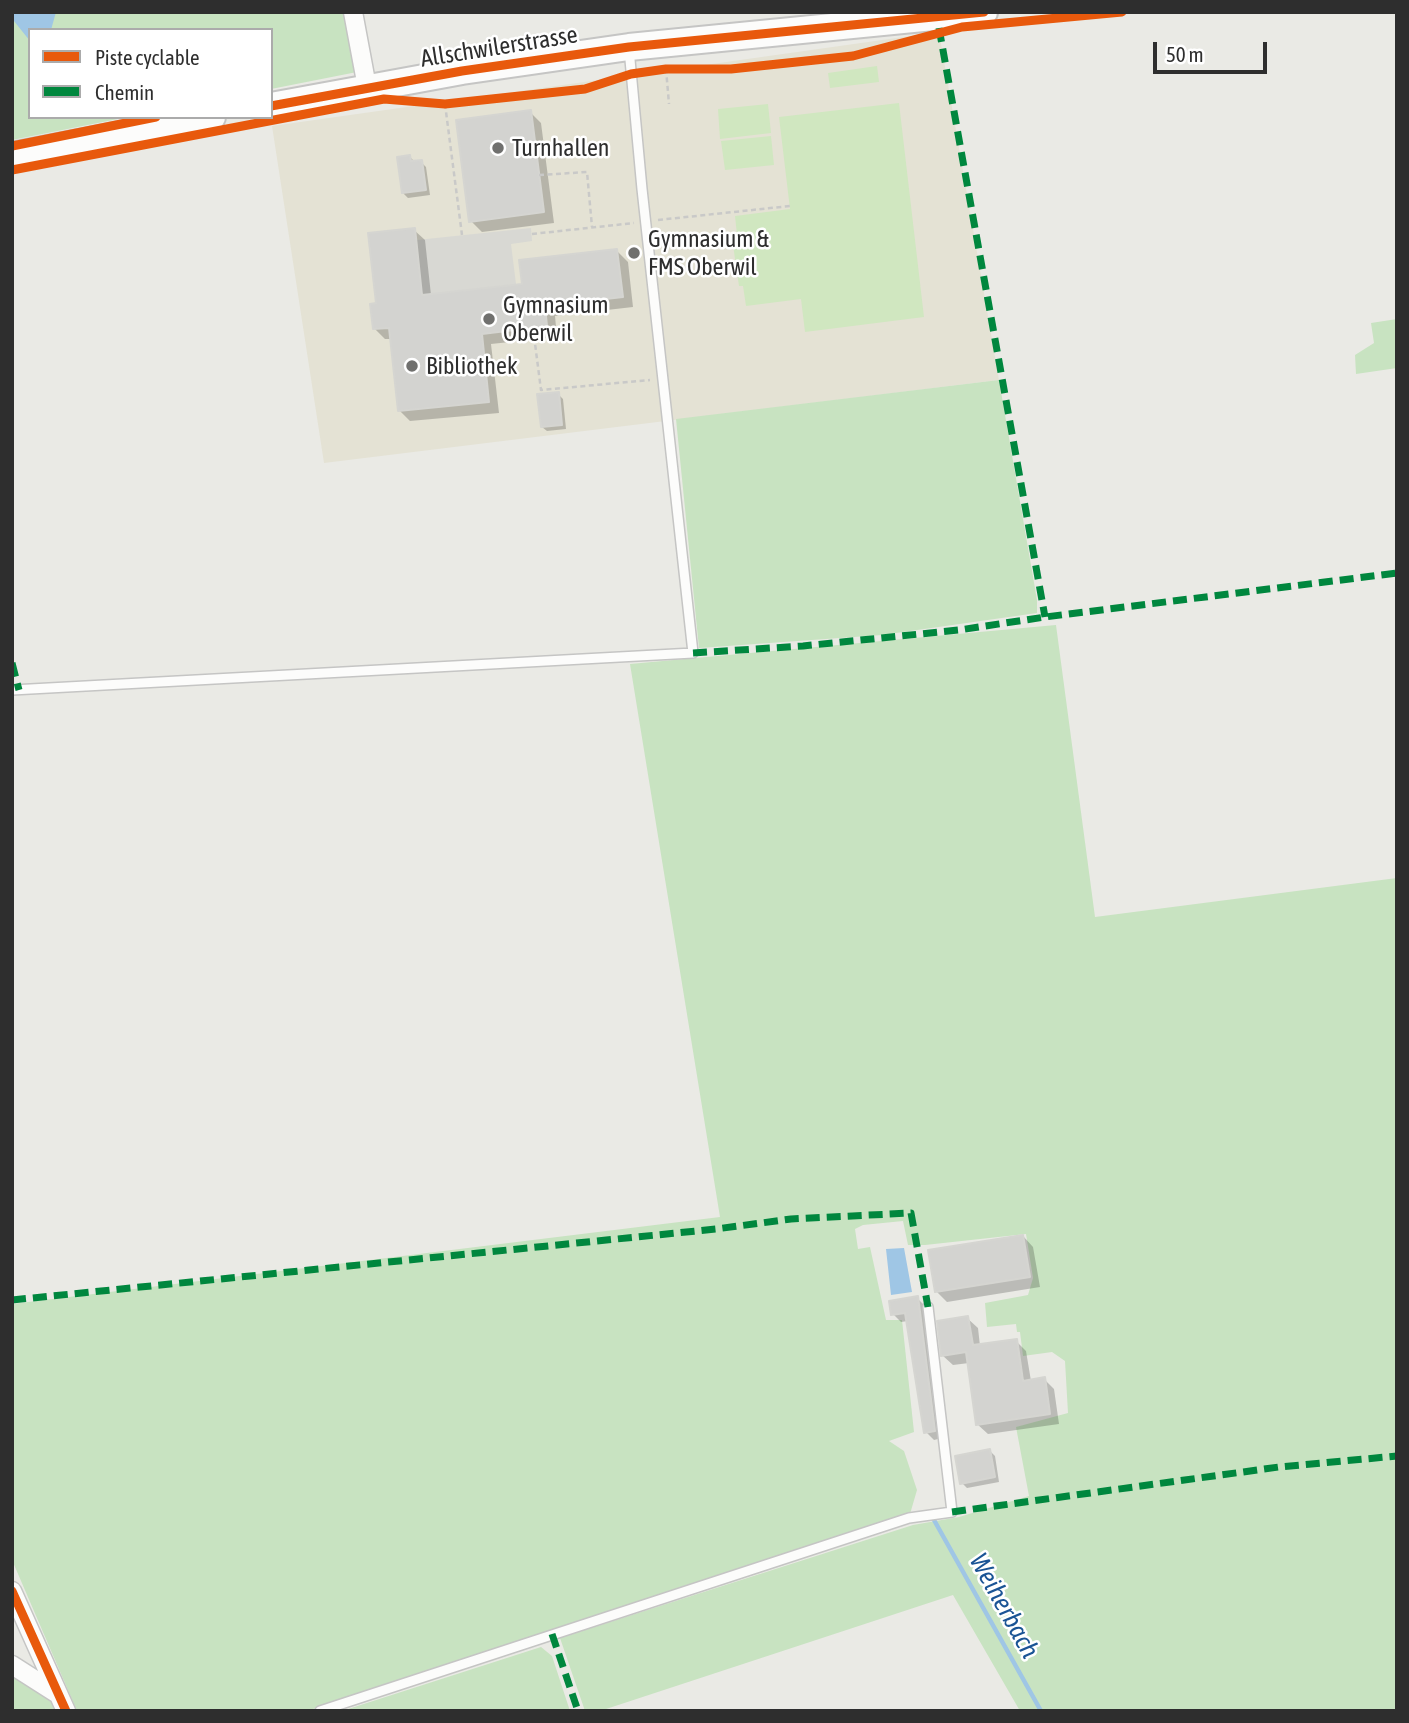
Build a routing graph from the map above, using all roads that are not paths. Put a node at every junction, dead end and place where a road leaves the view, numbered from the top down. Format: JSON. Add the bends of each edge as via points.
{"nodes":[{"id":1,"x":353,"y":12,"type":"edge"},
{"id":2,"x":984,"y":12,"type":"edge"},
{"id":3,"x":629,"y":47,"type":"junction"},
{"id":4,"x":367,"y":87,"type":"junction"},
{"id":5,"x":273,"y":106,"type":"edge"},
{"id":6,"x":202,"y":119,"type":"edge"},
{"id":7,"x":12,"y":156,"type":"edge"},
{"id":8,"x":12,"y":690,"type":"edge"},
{"id":9,"x":928,"y":1307,"type":"dead end"},
{"id":10,"x":12,"y":1591,"type":"edge"},
{"id":11,"x":19,"y":1617,"type":"edge"},
{"id":12,"x":12,"y":1665,"type":"edge"},
{"id":13,"x":63,"y":1703,"type":"edge"},
{"id":14,"x":320,"y":1711,"type":"edge"}],
"edges":[{"from":1,"to":4,"type":"street"},
{"from":2,"to":3,"type":"street","name":"Allschwilerstrasse"},
{"from":3,"to":4,"type":"street","name":"Allschwilerstrasse"},
{"from":3,"to":8,"type":"lane","via":[[693,653]]},
{"from":4,"to":5,"type":"street","name":"Allschwilerstrasse"},
{"from":6,"to":7,"type":"street"},
{"from":9,"to":14,"type":"lane","via":[[953,1512],[909,1518]]},
{"from":10,"to":11,"type":"street"},
{"from":11,"to":13,"type":"street"},
{"from":12,"to":13,"type":"street"}]}
